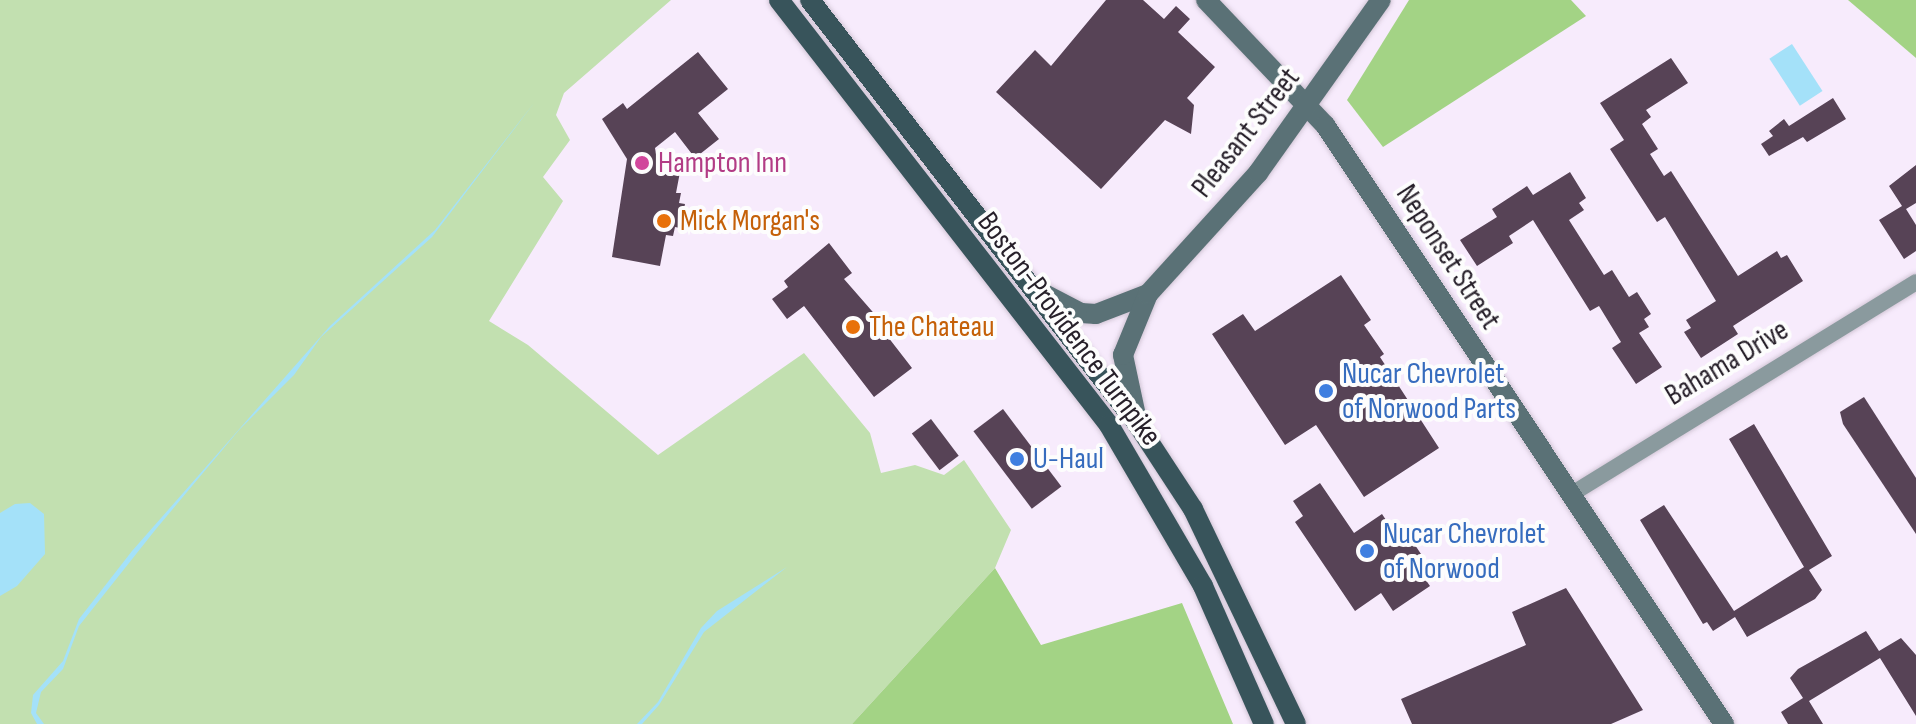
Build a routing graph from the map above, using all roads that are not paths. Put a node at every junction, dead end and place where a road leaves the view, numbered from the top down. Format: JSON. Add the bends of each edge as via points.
{"nodes":[{"id":1,"x":779,"y":0,"type":"edge"},
{"id":2,"x":810,"y":0,"type":"edge"},
{"id":3,"x":1206,"y":0,"type":"edge"},
{"id":4,"x":1381,"y":0,"type":"edge"},
{"id":5,"x":1307,"y":103,"type":"junction"},
{"id":6,"x":1916,"y":282,"type":"edge"},
{"id":7,"x":1035,"y":289,"type":"junction"},
{"id":8,"x":1148,"y":294,"type":"junction"},
{"id":9,"x":1138,"y":425,"type":"junction"},
{"id":10,"x":1570,"y":495,"type":"junction"},
{"id":11,"x":1264,"y":724,"type":"edge"},
{"id":12,"x":1296,"y":724,"type":"edge"},
{"id":13,"x":1724,"y":724,"type":"edge"}],
"edges":[{"from":1,"to":11,"type":"main road","name":"Boston-Providence Turnpike","via":[[1109,425],[1203,586]]},
{"from":2,"to":7,"type":"main road","name":"Boston-Providence Turnpike"},
{"from":3,"to":5,"type":"street","name":"Neponset Street"},
{"from":4,"to":5,"type":"street","name":"Pleasant Street"},
{"from":5,"to":8,"type":"street","name":"Pleasant Street","via":[[1258,173]]},
{"from":5,"to":10,"type":"street","name":"Neponset Street"},
{"from":6,"to":10,"type":"street","name":"Bahama Drive"},
{"from":7,"to":8,"type":"street","name":"Pleasant Street","via":[[1081,313],[1096,314]]},
{"from":7,"to":9,"type":"main road","name":"Boston-Providence Turnpike"},
{"from":8,"to":9,"type":"street","name":"Pleasant Street","via":[[1123,355]]},
{"from":9,"to":12,"type":"main road","name":"Boston-Providence Turnpike","via":[[1193,509]]},
{"from":10,"to":13,"type":"street","name":"Neponset Street"}]}
